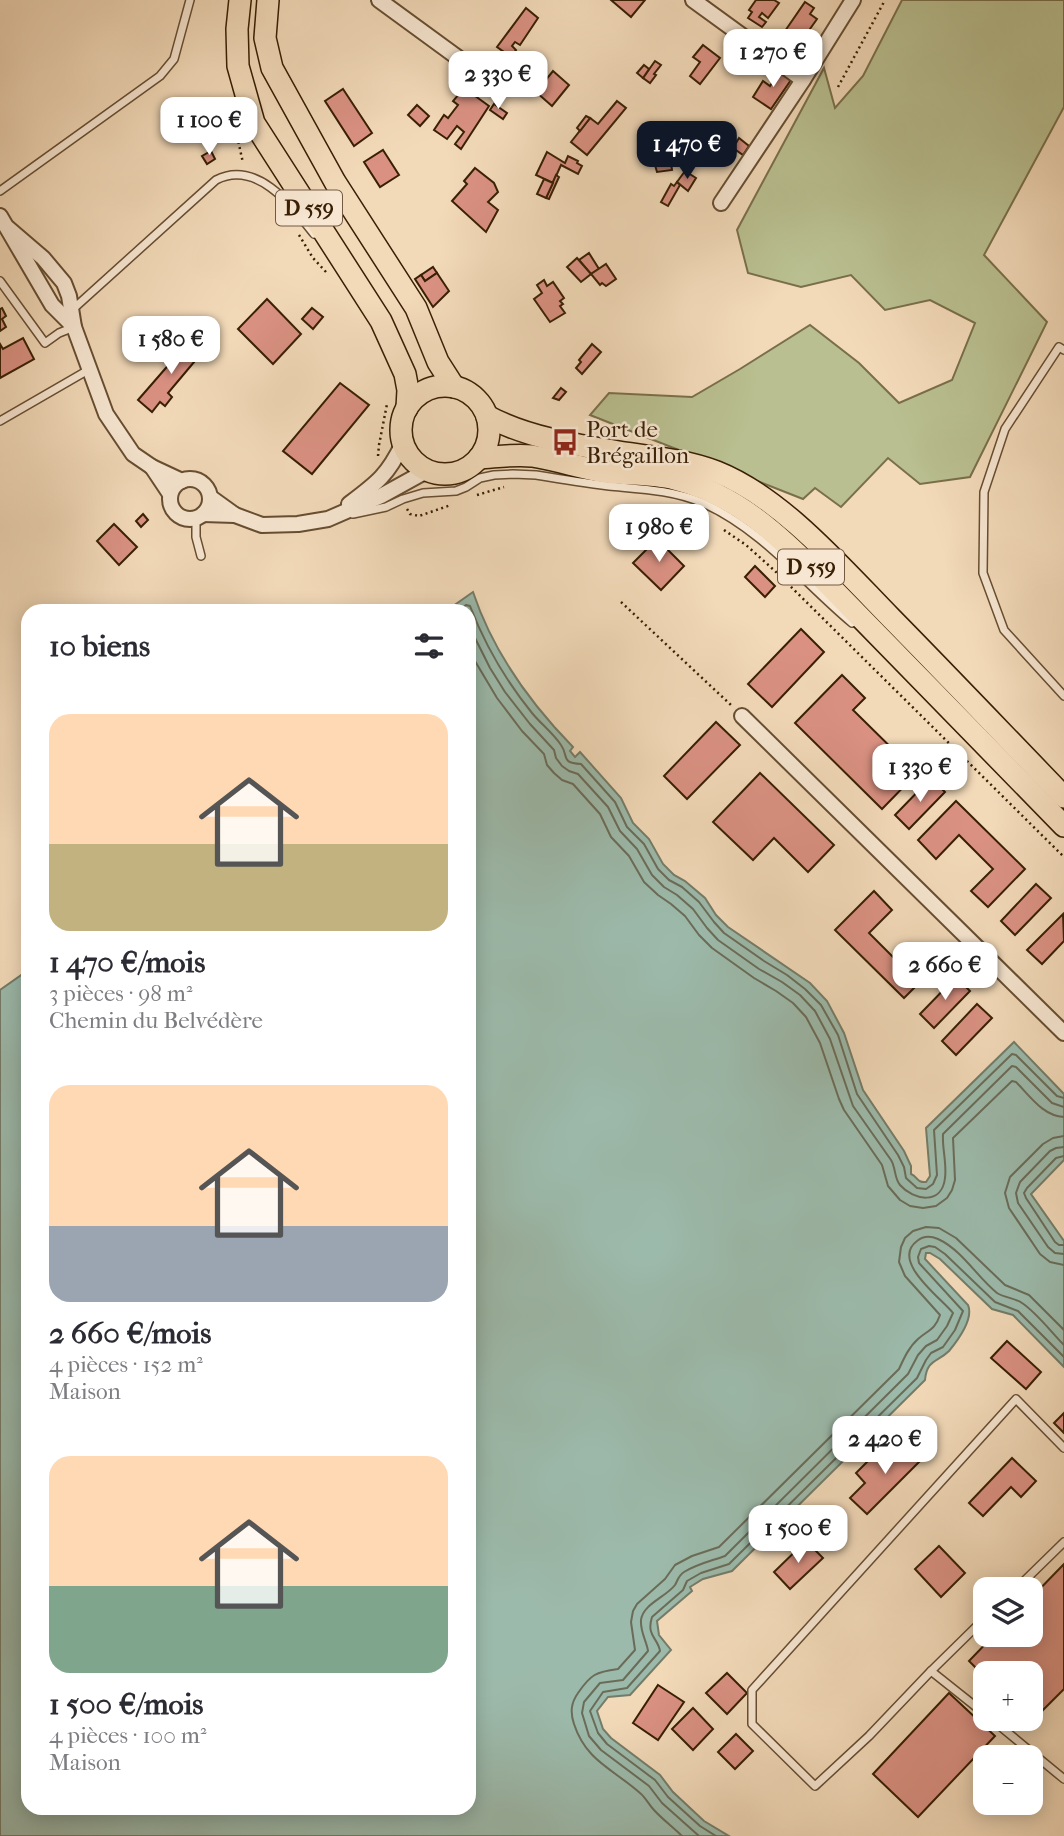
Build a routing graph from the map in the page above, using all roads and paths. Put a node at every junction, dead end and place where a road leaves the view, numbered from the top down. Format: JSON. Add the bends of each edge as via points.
{"nodes":[{"id":1,"x":190,"y":0,"type":"edge"},
{"id":2,"x":240,"y":0,"type":"edge"},
{"id":3,"x":268,"y":0,"type":"edge"},
{"id":4,"x":379,"y":0,"type":"edge"},
{"id":5,"x":693,"y":0,"type":"edge"},
{"id":6,"x":853,"y":0,"type":"edge"},
{"id":7,"x":885,"y":0,"type":"edge"},
{"id":8,"x":803,"y":80,"type":"junction"},
{"id":9,"x":498,"y":87,"type":"dead end"},
{"id":10,"x":838,"y":87,"type":"dead end"},
{"id":11,"x":0,"y":191,"type":"edge"},
{"id":12,"x":721,"y":203,"type":"dead end"},
{"id":13,"x":4,"y":222,"type":"edge"},
{"id":14,"x":332,"y":246,"type":"junction"},
{"id":15,"x":0,"y":281,"type":"edge"},
{"id":16,"x":72,"y":311,"type":"junction"},
{"id":17,"x":74,"y":327,"type":"junction"},
{"id":18,"x":1064,"y":350,"type":"edge"},
{"id":19,"x":90,"y":369,"type":"junction"},
{"id":20,"x":454,"y":387,"type":"junction"},
{"id":21,"x":407,"y":408,"type":"junction"},
{"id":22,"x":487,"y":416,"type":"junction"},
{"id":23,"x":0,"y":421,"type":"edge"},
{"id":24,"x":403,"y":443,"type":"junction"},
{"id":25,"x":479,"y":458,"type":"junction"},
{"id":26,"x":152,"y":467,"type":"junction"},
{"id":27,"x":428,"y":470,"type":"junction"},
{"id":28,"x":182,"y":481,"type":"junction"},
{"id":29,"x":512,"y":486,"type":"dead end"},
{"id":30,"x":170,"y":494,"type":"junction"},
{"id":31,"x":210,"y":497,"type":"junction"},
{"id":32,"x":469,"y":498,"type":"dead end"},
{"id":33,"x":456,"y":503,"type":"dead end"},
{"id":34,"x":405,"y":506,"type":"dead end"},
{"id":35,"x":682,"y":509,"type":"dead end"},
{"id":36,"x":234,"y":515,"type":"junction"},
{"id":37,"x":199,"y":516,"type":"junction"},
{"id":38,"x":703,"y":518,"type":"dead end"},
{"id":39,"x":328,"y":519,"type":"junction"},
{"id":40,"x":724,"y":530,"type":"dead end"},
{"id":41,"x":201,"y":556,"type":"dead end"},
{"id":42,"x":621,"y":602,"type":"dead end"},
{"id":43,"x":925,"y":683,"type":"junction"},
{"id":44,"x":1064,"y":696,"type":"edge"},
{"id":45,"x":742,"y":716,"type":"joint"},
{"id":46,"x":1064,"y":797,"type":"edge"},
{"id":47,"x":1064,"y":826,"type":"edge"},
{"id":48,"x":1064,"y":858,"type":"edge"},
{"id":49,"x":1064,"y":1032,"type":"edge"},
{"id":50,"x":1064,"y":1448,"type":"edge"},
{"id":51,"x":1064,"y":1542,"type":"edge"},
{"id":52,"x":1028,"y":1577,"type":"edge"},
{"id":53,"x":973,"y":1630,"type":"edge"},
{"id":54,"x":932,"y":1671,"type":"junction"},
{"id":55,"x":973,"y":1704,"type":"edge"},
{"id":56,"x":1006,"y":1731,"type":"edge"},
{"id":57,"x":1064,"y":1779,"type":"edge"}],
"edges":[{"from":1,"to":11,"type":"lane","via":[[174,59],[160,76]]},
{"from":2,"to":14,"type":"main road","number":"D 559","via":[[238,65],[254,123]]},
{"from":3,"to":20,"type":"main road","number":"D 559","via":[[265,38],[272,68],[335,182],[416,308],[438,362]]},
{"from":4,"to":9,"type":"street"},
{"from":5,"to":8,"type":"street"},
{"from":6,"to":8,"type":"street"},
{"from":7,"to":10,"type":"path"},
{"from":8,"to":12,"type":"street"},
{"from":13,"to":16,"type":"street","via":[[64,283]]},
{"from":13,"to":17,"type":"street","via":[[52,305]]},
{"from":14,"to":16,"type":"lane","via":[[317,238],[287,202],[253,177],[225,175]]},
{"from":14,"to":21,"type":"main road","number":"D 559","via":[[386,331],[405,374]]},
{"from":15,"to":17,"type":"lane","via":[[45,343]]},
{"from":16,"to":17,"type":"street"},
{"from":17,"to":19,"type":"street"},
{"from":18,"to":44,"type":"lane","via":[[1059,347],[1006,429],[984,492],[983,573],[1004,630]]},
{"from":19,"to":23,"type":"lane"},
{"from":19,"to":26,"type":"street","via":[[106,414],[133,453]]},
{"from":20,"to":21,"type":"main road","via":[[427,390]]},
{"from":20,"to":22,"type":"main road","via":[[474,397]]},
{"from":21,"to":24,"type":"main road","via":[[402,419]]},
{"from":22,"to":25,"type":"main road","via":[[488,438]]},
{"from":22,"to":46,"type":"main road","number":"D 559","via":[[565,442],[687,462],[720,473],[760,496],[838,563]]},
{"from":24,"to":27,"type":"main road","via":[[417,464]]},
{"from":24,"to":39,"type":"street","via":[[388,472]]},
{"from":25,"to":27,"type":"main road","via":[[461,471]]},
{"from":25,"to":43,"type":"main road","number":"D 559","via":[[531,456],[608,472],[674,478],[710,490],[747,510],[784,540]]},
{"from":26,"to":28,"type":"street"},
{"from":26,"to":30,"type":"street"},
{"from":27,"to":39,"type":"street"},
{"from":28,"to":30,"type":"street"},
{"from":28,"to":31,"type":"street","via":[[200,482]]},
{"from":29,"to":32,"type":"path"},
{"from":30,"to":37,"type":"street","via":[[178,516],[190,520]]},
{"from":31,"to":36,"type":"street"},
{"from":31,"to":37,"type":"street","via":[[209,506]]},
{"from":33,"to":34,"type":"path","via":[[419,516],[410,514]]},
{"from":35,"to":38,"type":"path"},
{"from":36,"to":37,"type":"street"},
{"from":36,"to":39,"type":"street","via":[[262,525]]},
{"from":37,"to":41,"type":"lane","via":[[196,537]]},
{"from":39,"to":43,"type":"lane","via":[[386,507],[423,493],[456,491],[480,478],[513,474],[676,494],[702,503],[748,530]]},
{"from":40,"to":48,"type":"path","via":[[775,571]]},
{"from":42,"to":45,"type":"path"},
{"from":43,"to":47,"type":"main road","number":"D 559"},
{"from":45,"to":49,"type":"street"},
{"from":50,"to":54,"type":"lane","via":[[1016,1399],[752,1690],[752,1724],[815,1786]]},
{"from":51,"to":52,"type":"lane"},
{"from":53,"to":54,"type":"lane"},
{"from":54,"to":55,"type":"lane"},
{"from":56,"to":57,"type":"lane"}]}
